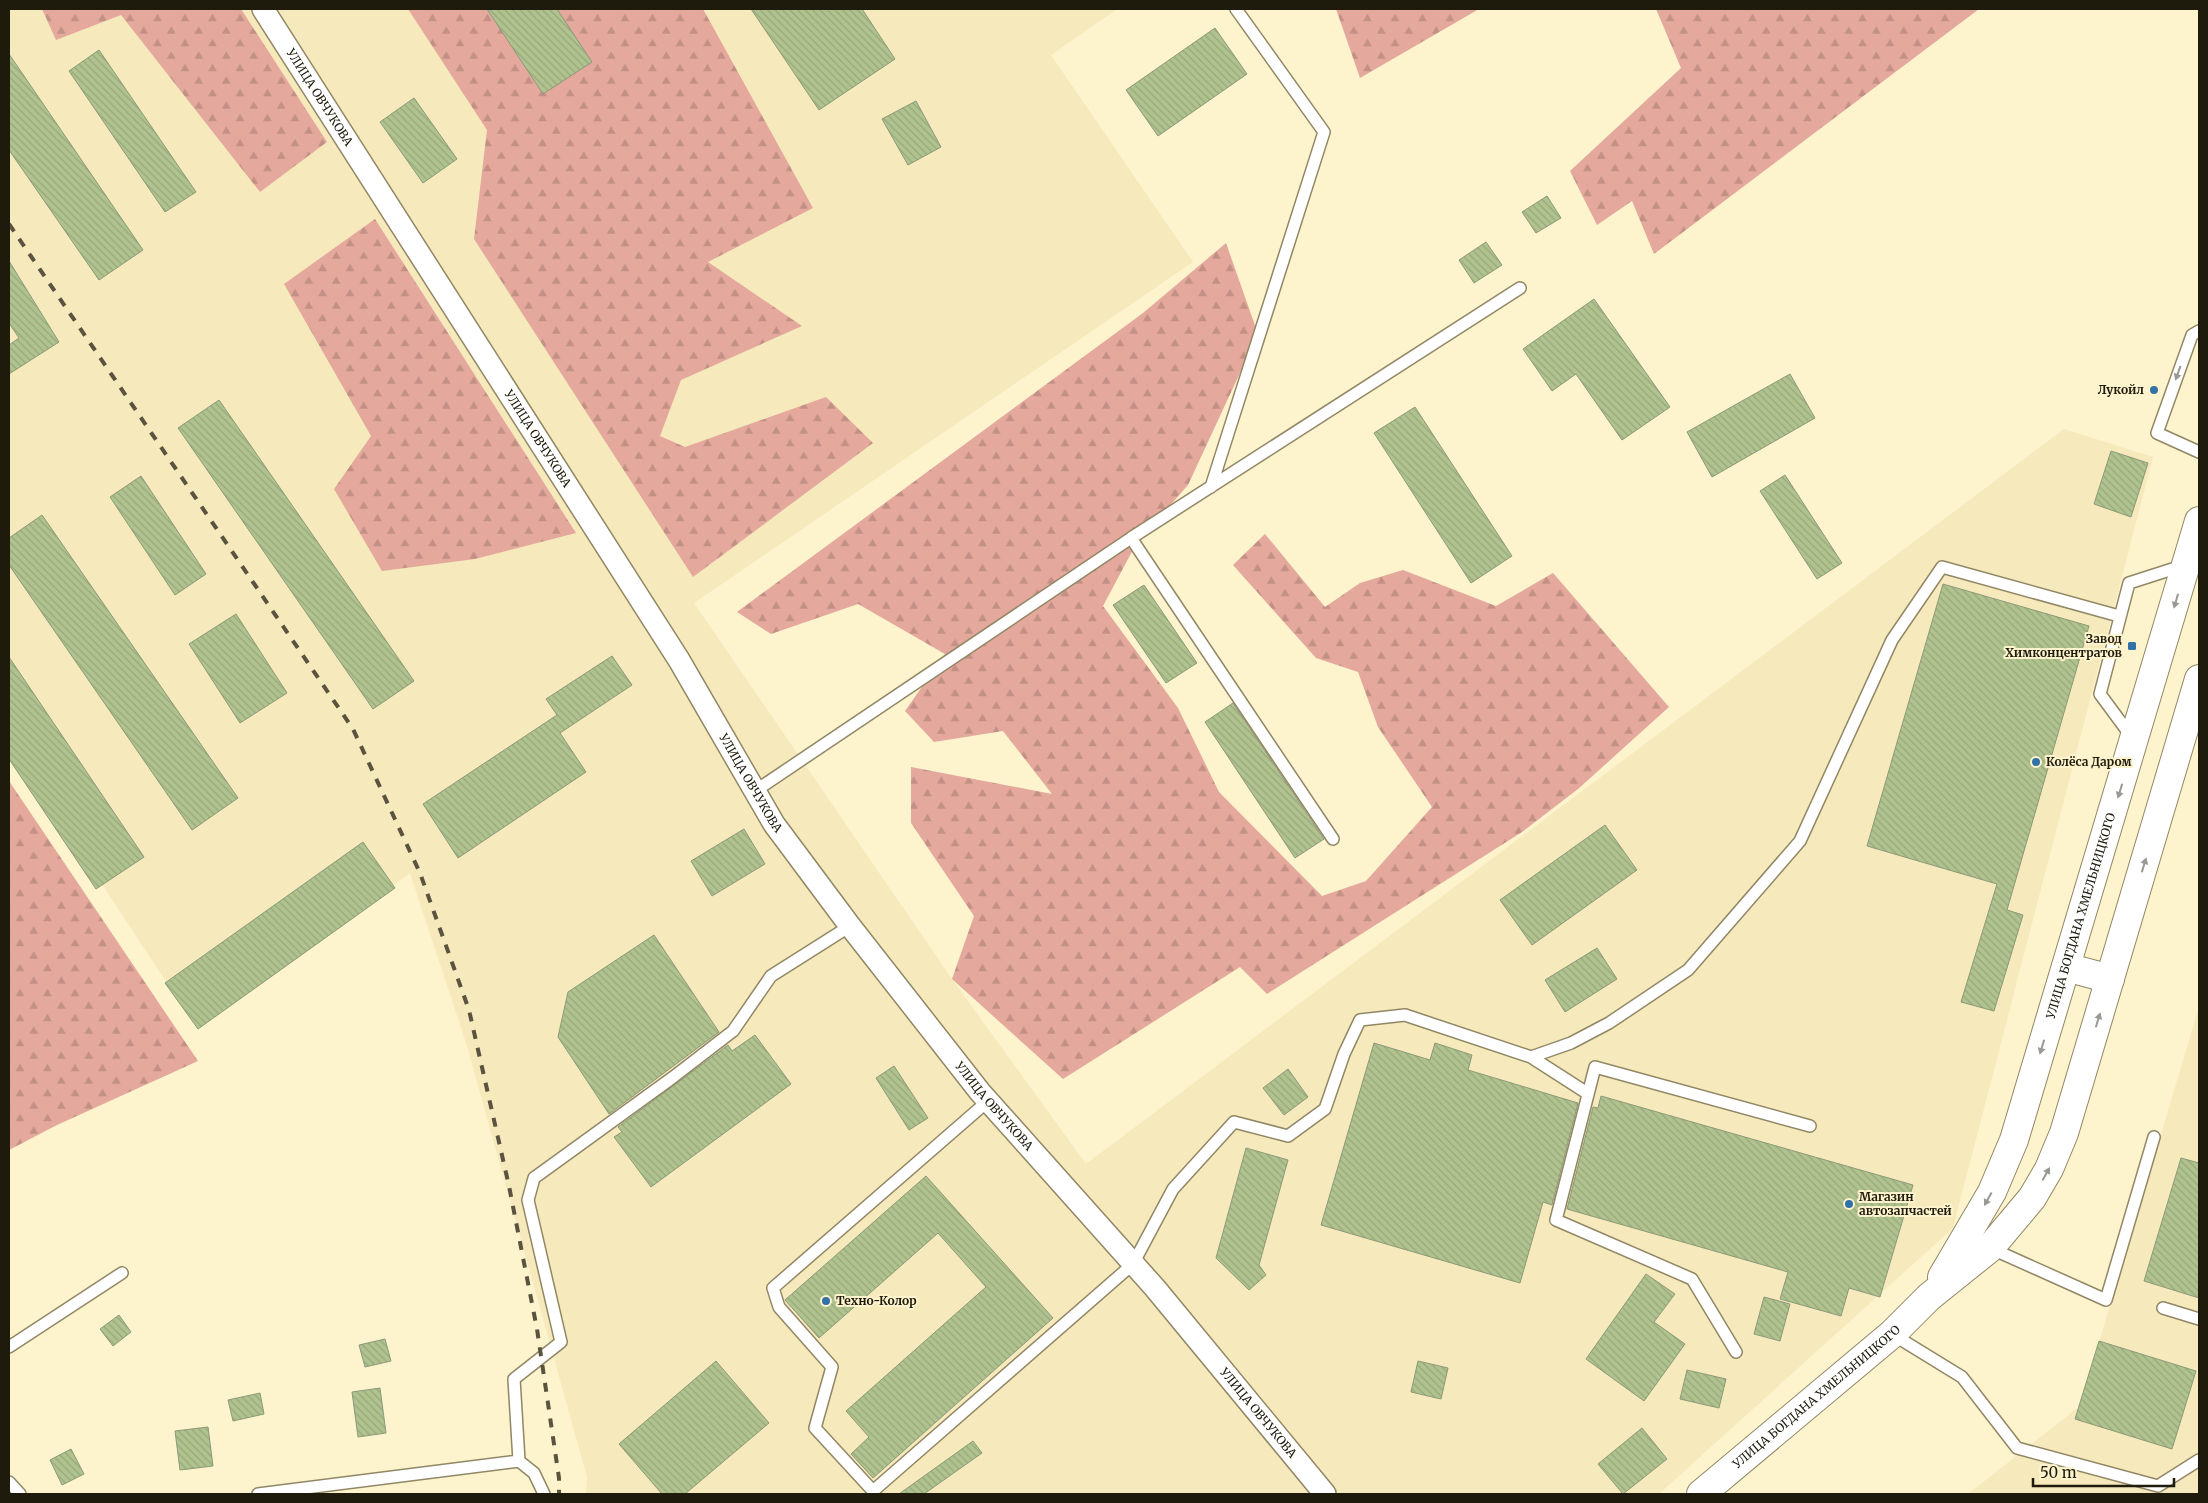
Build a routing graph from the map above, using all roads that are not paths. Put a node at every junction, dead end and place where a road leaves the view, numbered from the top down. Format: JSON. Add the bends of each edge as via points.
{"nodes":[{"id":1,"x":263,"y":9,"type":"edge"},
{"id":2,"x":1236,"y":9,"type":"edge"},
{"id":3,"x":1520,"y":288,"type":"dead end"},
{"id":4,"x":2199,"y":332,"type":"edge"},
{"id":5,"x":2199,"y":452,"type":"edge"},
{"id":6,"x":1211,"y":487,"type":"junction"},
{"id":7,"x":2199,"y":521,"type":"edge"},
{"id":8,"x":1131,"y":538,"type":"junction"},
{"id":9,"x":2186,"y":565,"type":"junction"},
{"id":10,"x":2119,"y":616,"type":"junction"},
{"id":11,"x":2199,"y":679,"type":"edge"},
{"id":12,"x":2134,"y":741,"type":"junction"},
{"id":13,"x":755,"y":790,"type":"junction"},
{"id":14,"x":1333,"y":839,"type":"dead end"},
{"id":15,"x":850,"y":926,"type":"junction"},
{"id":16,"x":2066,"y":967,"type":"junction"},
{"id":17,"x":2110,"y":979,"type":"junction"},
{"id":18,"x":1531,"y":1057,"type":"junction"},
{"id":19,"x":1587,"y":1093,"type":"junction"},
{"id":20,"x":988,"y":1101,"type":"junction"},
{"id":21,"x":1810,"y":1126,"type":"dead end"},
{"id":22,"x":2154,"y":1137,"type":"dead end"},
{"id":23,"x":1990,"y":1248,"type":"junction"},
{"id":24,"x":1133,"y":1264,"type":"junction"},
{"id":25,"x":122,"y":1274,"type":"dead end"},
{"id":26,"x":1929,"y":1297,"type":"junction"},
{"id":27,"x":2163,"y":1308,"type":"dead end"},
{"id":28,"x":2199,"y":1319,"type":"edge"},
{"id":29,"x":1892,"y":1334,"type":"junction"},
{"id":30,"x":9,"y":1348,"type":"edge"},
{"id":31,"x":1736,"y":1352,"type":"dead end"},
{"id":32,"x":2199,"y":1460,"type":"edge"},
{"id":33,"x":519,"y":1461,"type":"junction"},
{"id":34,"x":9,"y":1482,"type":"edge"},
{"id":35,"x":20,"y":1494,"type":"edge"},
{"id":36,"x":258,"y":1494,"type":"edge"},
{"id":37,"x":544,"y":1494,"type":"edge"},
{"id":38,"x":1325,"y":1494,"type":"edge"},
{"id":39,"x":1701,"y":1494,"type":"edge"}],
"edges":[{"from":1,"to":13,"type":"street","name":"УЛИЦА ОВЧУКОВА","via":[[679,660]]},
{"from":2,"to":6,"type":"lane","via":[[1324,132]]},
{"from":3,"to":6,"type":"lane"},
{"from":4,"to":5,"type":"lane","one_way":true,"via":[[2192,335],[2157,433]]},
{"from":6,"to":8,"type":"lane"},
{"from":7,"to":9,"type":"highway","name":"УЛИЦА БОГДАНА ХМЕЛЬНИЦКОГО"},
{"from":8,"to":13,"type":"lane"},
{"from":8,"to":14,"type":"lane"},
{"from":9,"to":10,"type":"lane","via":[[2129,583]]},
{"from":9,"to":12,"type":"highway","name":"УЛИЦА БОГДАНА ХМЕЛЬНИЦКОГО","one_way":true},
{"from":10,"to":12,"type":"lane","via":[[2100,694]]},
{"from":10,"to":18,"type":"lane","via":[[1942,567],[1892,640],[1800,841],[1688,970],[1609,1023],[1570,1043]]},
{"from":17,"to":11,"type":"highway","name":"УЛИЦА БОГДАНА ХМЕЛЬНИЦКОГО","one_way":true},
{"from":12,"to":16,"type":"highway","name":"УЛИЦА БОГДАНА ХМЕЛЬНИЦКОГО","one_way":true},
{"from":13,"to":15,"type":"street","name":"УЛИЦА ОВЧУКОВА","via":[[774,824]]},
{"from":15,"to":20,"type":"street","name":"УЛИЦА ОВЧУКОВА"},
{"from":15,"to":33,"type":"lane","via":[[771,976],[733,1031],[534,1178],[528,1200],[561,1342],[514,1379]]},
{"from":16,"to":17,"type":"highway"},
{"from":16,"to":26,"type":"highway","name":"УЛИЦА БОГДАНА ХМЕЛЬНИЦКОГО","one_way":true,"via":[[2014,1140],[1969,1235]]},
{"from":23,"to":17,"type":"highway","name":"УЛИЦА БОГДАНА ХМЕЛЬНИЦКОГО","one_way":true,"via":[[2032,1198],[2049,1169],[2064,1133]]},
{"from":18,"to":19,"type":"lane"},
{"from":18,"to":24,"type":"lane","via":[[1405,1015],[1360,1020],[1325,1109],[1288,1136],[1234,1122],[1173,1189]]},
{"from":19,"to":21,"type":"lane","via":[[1595,1068]]},
{"from":19,"to":31,"type":"lane","via":[[1556,1220],[1692,1279]]},
{"from":20,"to":24,"type":"street","name":"УЛИЦА ОВЧУКОВА"},
{"from":20,"to":24,"type":"lane","via":[[773,1288],[779,1307],[832,1367],[815,1428],[872,1491]]},
{"from":22,"to":23,"type":"lane","via":[[2106,1300]]},
{"from":23,"to":26,"type":"highway","name":"УЛИЦА БОГДАНА ХМЕЛЬНИЦКОГО"},
{"from":24,"to":38,"type":"street","name":"УЛИЦА ОВЧУКОВА"},
{"from":25,"to":30,"type":"lane"},
{"from":26,"to":29,"type":"highway","name":"УЛИЦА БОГДАНА ХМЕЛЬНИЦКОГО"},
{"from":27,"to":28,"type":"lane"},
{"from":29,"to":32,"type":"lane","via":[[1962,1377],[2017,1448],[2158,1486]]},
{"from":29,"to":39,"type":"highway","name":"УЛИЦА БОГДАНА ХМЕЛЬНИЦКОГО"},
{"from":33,"to":36,"type":"lane"},
{"from":33,"to":37,"type":"lane","via":[[534,1473]]},
{"from":34,"to":35,"type":"lane"}]}
